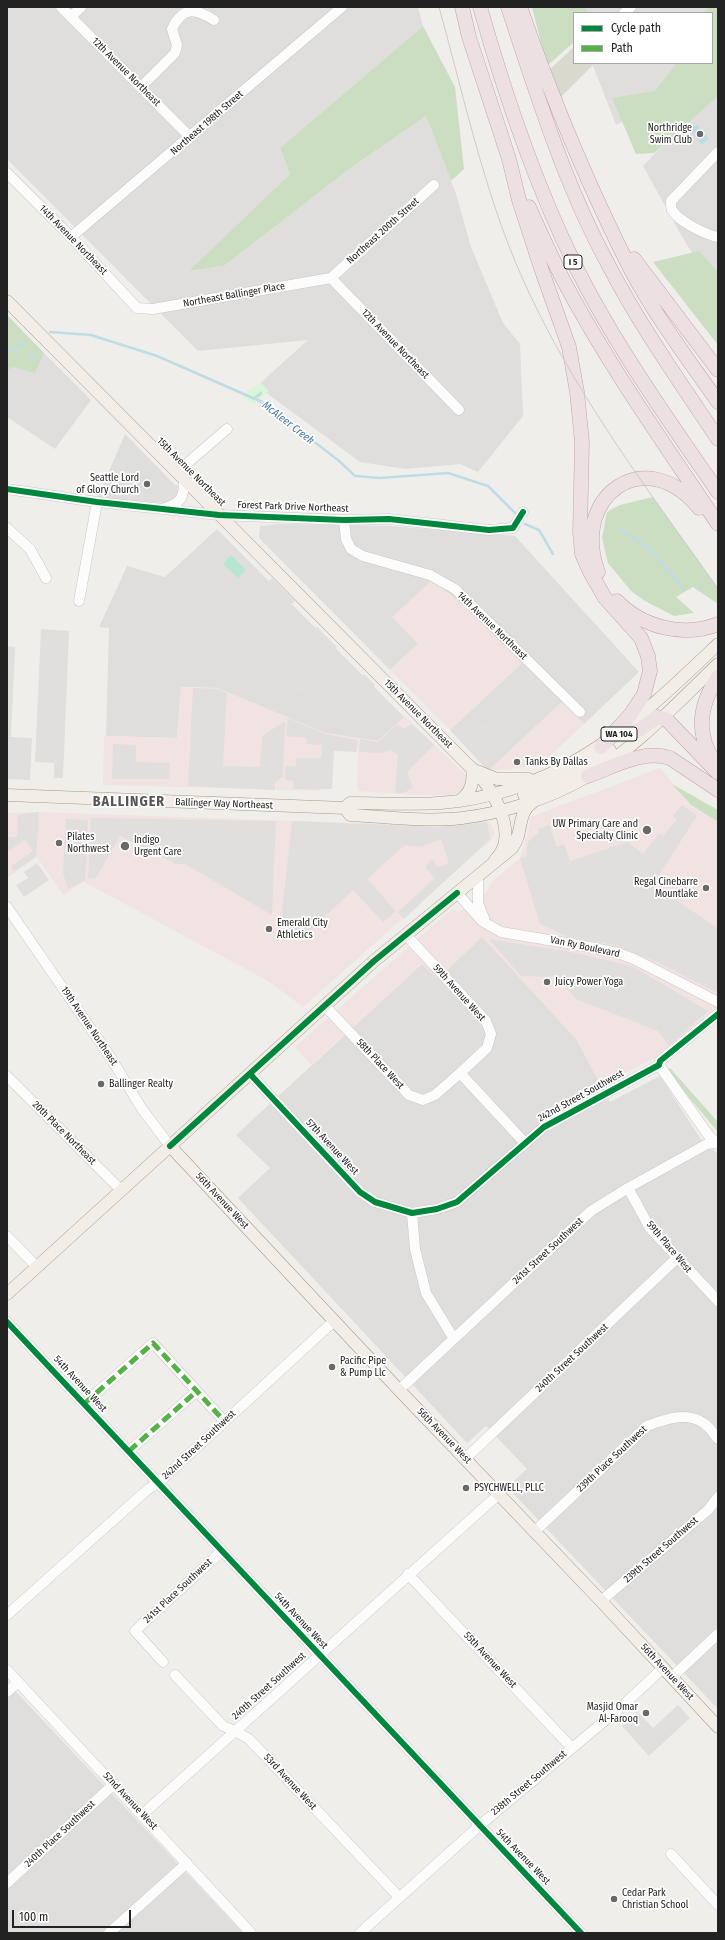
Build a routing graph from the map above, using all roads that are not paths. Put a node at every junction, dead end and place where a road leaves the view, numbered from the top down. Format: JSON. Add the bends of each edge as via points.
{"nodes":[{"id":1,"x":61,"y":7,"type":"edge"},
{"id":2,"x":81,"y":7,"type":"edge"},
{"id":3,"x":342,"y":7,"type":"edge"},
{"id":4,"x":462,"y":7,"type":"edge"},
{"id":5,"x":480,"y":7,"type":"edge"},
{"id":6,"x":508,"y":7,"type":"edge"},
{"id":7,"x":520,"y":7,"type":"edge"},
{"id":8,"x":71,"y":17,"type":"junction"},
{"id":9,"x":214,"y":20,"type":"dead end"},
{"id":10,"x":141,"y":87,"type":"junction"},
{"id":11,"x":190,"y":137,"type":"junction"},
{"id":12,"x":718,"y":152,"type":"edge"},
{"id":13,"x":509,"y":159,"type":"junction"},
{"id":14,"x":7,"y":173,"type":"edge"},
{"id":15,"x":434,"y":185,"type":"dead end"},
{"id":16,"x":603,"y":211,"type":"junction"},
{"id":17,"x":71,"y":237,"type":"junction"},
{"id":18,"x":718,"y":237,"type":"edge"},
{"id":19,"x":331,"y":278,"type":"junction"},
{"id":20,"x":7,"y":301,"type":"edge"},
{"id":21,"x":137,"y":308,"type":"joint"},
{"id":22,"x":718,"y":370,"type":"edge"},
{"id":23,"x":718,"y":402,"type":"edge"},
{"id":24,"x":459,"y":410,"type":"dead end"},
{"id":25,"x":227,"y":429,"type":"dead end"},
{"id":26,"x":718,"y":439,"type":"edge"},
{"id":27,"x":180,"y":476,"type":"junction"},
{"id":28,"x":7,"y":489,"type":"edge"},
{"id":29,"x":718,"y":492,"type":"edge"},
{"id":30,"x":97,"y":502,"type":"junction"},
{"id":31,"x":161,"y":509,"type":"junction"},
{"id":32,"x":523,"y":512,"type":"dead end"},
{"id":33,"x":219,"y":514,"type":"junction"},
{"id":34,"x":344,"y":520,"type":"junction"},
{"id":35,"x":718,"y":524,"type":"edge"},
{"id":36,"x":7,"y":528,"type":"edge"},
{"id":37,"x":718,"y":531,"type":"edge"},
{"id":38,"x":46,"y":578,"type":"dead end"},
{"id":39,"x":79,"y":601,"type":"dead end"},
{"id":40,"x":718,"y":624,"type":"edge"},
{"id":41,"x":718,"y":644,"type":"edge"},
{"id":42,"x":718,"y":664,"type":"edge"},
{"id":43,"x":685,"y":675,"type":"junction"},
{"id":44,"x":718,"y":676,"type":"edge"},
{"id":45,"x":580,"y":712,"type":"dead end"},
{"id":46,"x":662,"y":718,"type":"junction"},
{"id":47,"x":635,"y":730,"type":"junction"},
{"id":48,"x":601,"y":746,"type":"junction"},
{"id":49,"x":718,"y":766,"type":"edge"},
{"id":50,"x":472,"y":768,"type":"junction"},
{"id":51,"x":718,"y":773,"type":"edge"},
{"id":52,"x":588,"y":776,"type":"junction"},
{"id":53,"x":542,"y":778,"type":"junction"},
{"id":54,"x":718,"y":790,"type":"edge"},
{"id":55,"x":493,"y":794,"type":"junction"},
{"id":56,"x":7,"y":795,"type":"edge"},
{"id":57,"x":539,"y":798,"type":"junction"},
{"id":58,"x":459,"y":800,"type":"junction"},
{"id":59,"x":345,"y":808,"type":"junction"},
{"id":60,"x":500,"y":810,"type":"junction"},
{"id":61,"x":418,"y":818,"type":"junction"},
{"id":62,"x":495,"y":860,"type":"junction"},
{"id":63,"x":478,"y":875,"type":"junction"},
{"id":64,"x":457,"y":892,"type":"junction"},
{"id":65,"x":7,"y":907,"type":"edge"},
{"id":66,"x":488,"y":925,"type":"junction"},
{"id":67,"x":405,"y":934,"type":"junction"},
{"id":68,"x":718,"y":1002,"type":"edge"},
{"id":69,"x":324,"y":1006,"type":"junction"},
{"id":70,"x":718,"y":1014,"type":"edge"},
{"id":71,"x":659,"y":1065,"type":"junction"},
{"id":72,"x":460,"y":1073,"type":"junction"},
{"id":73,"x":250,"y":1074,"type":"junction"},
{"id":74,"x":7,"y":1076,"type":"edge"},
{"id":75,"x":717,"y":1143,"type":"edge"},
{"id":76,"x":525,"y":1144,"type":"junction"},
{"id":77,"x":170,"y":1146,"type":"junction"},
{"id":78,"x":628,"y":1188,"type":"junction"},
{"id":79,"x":121,"y":1190,"type":"junction"},
{"id":80,"x":412,"y":1213,"type":"junction"},
{"id":81,"x":7,"y":1236,"type":"edge"},
{"id":82,"x":677,"y":1258,"type":"junction"},
{"id":83,"x":36,"y":1266,"type":"junction"},
{"id":84,"x":7,"y":1294,"type":"edge"},
{"id":85,"x":718,"y":1301,"type":"edge"},
{"id":86,"x":334,"y":1321,"type":"junction"},
{"id":87,"x":7,"y":1322,"type":"edge"},
{"id":88,"x":454,"y":1339,"type":"junction"},
{"id":89,"x":399,"y":1390,"type":"junction"},
{"id":90,"x":197,"y":1391,"type":"junction"},
{"id":91,"x":85,"y":1403,"type":"junction"},
{"id":92,"x":225,"y":1422,"type":"junction"},
{"id":93,"x":718,"y":1439,"type":"edge"},
{"id":94,"x":128,"y":1452,"type":"junction"},
{"id":95,"x":466,"y":1458,"type":"junction"},
{"id":96,"x":158,"y":1483,"type":"junction"},
{"id":97,"x":499,"y":1494,"type":"junction"},
{"id":98,"x":718,"y":1497,"type":"edge"},
{"id":99,"x":535,"y":1531,"type":"junction"},
{"id":100,"x":222,"y":1551,"type":"junction"},
{"id":101,"x":408,"y":1574,"type":"junction"},
{"id":102,"x":601,"y":1601,"type":"junction"},
{"id":103,"x":7,"y":1615,"type":"edge"},
{"id":104,"x":718,"y":1634,"type":"edge"},
{"id":105,"x":319,"y":1655,"type":"junction"},
{"id":106,"x":163,"y":1662,"type":"dead end"},
{"id":107,"x":663,"y":1668,"type":"junction"},
{"id":108,"x":7,"y":1670,"type":"edge"},
{"id":109,"x":175,"y":1675,"type":"dead end"},
{"id":110,"x":672,"y":1677,"type":"junction"},
{"id":111,"x":18,"y":1682,"type":"junction"},
{"id":112,"x":7,"y":1692,"type":"edge"},
{"id":113,"x":718,"y":1727,"type":"edge"},
{"id":114,"x":235,"y":1731,"type":"junction"},
{"id":115,"x":571,"y":1747,"type":"junction"},
{"id":116,"x":114,"y":1784,"type":"junction"},
{"id":117,"x":143,"y":1814,"type":"junction"},
{"id":118,"x":479,"y":1826,"type":"junction"},
{"id":119,"x":671,"y":1854,"type":"dead end"},
{"id":120,"x":187,"y":1863,"type":"junction"},
{"id":121,"x":7,"y":1883,"type":"edge"},
{"id":122,"x":399,"y":1897,"type":"junction"},
{"id":123,"x":718,"y":1905,"type":"edge"},
{"id":124,"x":108,"y":1933,"type":"edge"},
{"id":125,"x":251,"y":1933,"type":"edge"},
{"id":126,"x":360,"y":1933,"type":"edge"},
{"id":127,"x":581,"y":1933,"type":"edge"}],
"edges":[{"from":1,"to":8,"type":"street","name":"12th Avenue Northeast"},
{"from":2,"to":8,"type":"street"},
{"from":3,"to":11,"type":"street","name":"Northeast 198th Street"},
{"from":4,"to":13,"type":"highway","via":[[469,37]]},
{"from":5,"to":29,"type":"highway","number":"I 5","via":[[525,151],[575,266],[621,345]]},
{"from":6,"to":26,"type":"highway","via":[[550,134],[592,233],[645,330]]},
{"from":7,"to":16,"type":"highway","via":[[568,137]]},
{"from":8,"to":10,"type":"street","name":"12th Avenue Northeast"},
{"from":9,"to":10,"type":"street","via":[[199,11],[192,11],[176,20],[172,29],[178,45],[175,53]]},
{"from":10,"to":11,"type":"street","name":"12th Avenue Northeast"},
{"from":11,"to":17,"type":"street","name":"Northeast 198th Street"},
{"from":12,"to":18,"type":"street","via":[[671,201],[672,209],[679,217],[692,226]]},
{"from":13,"to":35,"type":"highway","via":[[549,250],[585,319]]},
{"from":13,"to":48,"type":"highway","via":[[540,268],[569,346],[582,442],[582,554],[604,598],[640,638],[646,648],[649,664],[648,682],[639,703]]},
{"from":14,"to":17,"type":"street","name":"14th Avenue Northeast"},
{"from":15,"to":19,"type":"street","name":"Northeast 200th Street"},
{"from":16,"to":22,"type":"highway","via":[[639,266]]},
{"from":16,"to":23,"type":"highway","via":[[655,311]]},
{"from":17,"to":21,"type":"street","name":"14th Avenue Northeast"},
{"from":19,"to":21,"type":"street","name":"Northeast Ballinger Place","via":[[153,310]]},
{"from":19,"to":24,"type":"street","name":"12th Avenue Northeast"},
{"from":20,"to":27,"type":"main road","name":"15th Avenue Northeast"},
{"from":25,"to":27,"type":"street"},
{"from":27,"to":31,"type":"street","via":[[184,491],[181,498],[176,504]]},
{"from":27,"to":33,"type":"main road","name":"15th Avenue Northeast"},
{"from":28,"to":30,"type":"street","name":"Forest Park Drive Northeast"},
{"from":30,"to":31,"type":"street","name":"Forest Park Drive Northeast"},
{"from":30,"to":39,"type":"street"},
{"from":31,"to":33,"type":"street","name":"Forest Park Drive Northeast"},
{"from":32,"to":34,"type":"street","name":"Forest Park Drive Northeast","via":[[513,528],[489,530],[389,519]]},
{"from":33,"to":34,"type":"street","name":"Forest Park Drive Northeast"},
{"from":33,"to":50,"type":"main road","name":"15th Avenue Northeast"},
{"from":34,"to":45,"type":"street","name":"14th Avenue Northeast","via":[[346,539],[351,549],[363,556],[430,575],[455,590]]},
{"from":36,"to":38,"type":"street","via":[[30,549]]},
{"from":37,"to":40,"type":"highway","via":[[682,490],[666,481],[642,479],[620,486],[607,496],[596,512],[592,538],[593,556],[603,581],[616,600],[634,615],[658,626],[678,630],[700,629]]},
{"from":41,"to":43,"type":"main road","number":"WA 104"},
{"from":42,"to":46,"type":"main road","number":"WA 104"},
{"from":43,"to":47,"type":"main road","via":[[670,695]]},
{"from":43,"to":48,"type":"main road","number":"WA 104","via":[[632,723]]},
{"from":44,"to":49,"type":"highway","via":[[706,696],[701,721],[706,746]]},
{"from":46,"to":47,"type":"highway","via":[[652,720],[641,729]]},
{"from":46,"to":51,"type":"highway","via":[[672,723]]},
{"from":46,"to":52,"type":"main road","number":"WA 104"},
{"from":47,"to":60,"type":"main road","via":[[582,768],[510,800]]},
{"from":48,"to":53,"type":"main road","number":"WA 104"},
{"from":50,"to":53,"type":"main road","via":[[497,779]]},
{"from":50,"to":55,"type":"main road","name":"15th Avenue Northeast"},
{"from":50,"to":58,"type":"main road","via":[[472,785]]},
{"from":52,"to":54,"type":"highway","via":[[637,757],[661,755],[670,758]]},
{"from":52,"to":57,"type":"main road","number":"WA 104"},
{"from":53,"to":55,"type":"main road","number":"WA 104"},
{"from":55,"to":58,"type":"main road","name":"Ballinger Way Northeast","number":"WA 104"},
{"from":55,"to":60,"type":"main road","name":"15th Avenue Northeast"},
{"from":55,"to":61,"type":"main road","via":[[480,808],[439,812]]},
{"from":56,"to":59,"type":"main road","name":"Ballinger Way Northeast","number":"WA 104"},
{"from":57,"to":60,"type":"main road","number":"WA 104"},
{"from":57,"to":62,"type":"main road","via":[[523,812],[517,841]]},
{"from":58,"to":59,"type":"main road","name":"Ballinger Way Northeast","number":"WA 104","via":[[410,804],[350,803]]},
{"from":59,"to":61,"type":"main road","name":"Ballinger Way Northeast","number":"WA 104","via":[[350,815]]},
{"from":60,"to":61,"type":"main road","name":"Ballinger Way Northeast","number":"WA 104","via":[[461,818]]},
{"from":60,"to":62,"type":"main road","name":"15th Avenue Northeast","via":[[505,841]]},
{"from":62,"to":63,"type":"main road"},
{"from":63,"to":64,"type":"main road"},
{"from":63,"to":66,"type":"street","via":[[478,903]]},
{"from":64,"to":66,"type":"street","name":"Van Ry Boulevard"},
{"from":64,"to":67,"type":"main road"},
{"from":65,"to":77,"type":"street","name":"19th Avenue Northeast","via":[[111,1058],[142,1109]]},
{"from":66,"to":68,"type":"street","name":"Van Ry Boulevard","via":[[512,935],[555,940],[618,953]]},
{"from":67,"to":69,"type":"main road"},
{"from":67,"to":72,"type":"street","name":"59th Avenue West","via":[[486,1021],[491,1034],[487,1048]]},
{"from":69,"to":72,"type":"street","name":"58th Place West","via":[[409,1095],[423,1100],[435,1095]]},
{"from":69,"to":73,"type":"main road"},
{"from":70,"to":71,"type":"street","name":"242nd Street Southwest","via":[[660,1061]]},
{"from":71,"to":75,"type":"street","via":[[709,1136]]},
{"from":71,"to":76,"type":"street","name":"242nd Street Southwest","via":[[544,1126]]},
{"from":72,"to":76,"type":"street"},
{"from":73,"to":77,"type":"main road"},
{"from":73,"to":80,"type":"street","name":"57th Avenue West","via":[[360,1192],[375,1202]]},
{"from":74,"to":79,"type":"street","name":"20th Place Northeast"},
{"from":75,"to":78,"type":"street","name":"241st Street Southwest","via":[[707,1144]]},
{"from":76,"to":80,"type":"street","name":"242nd Street Southwest","via":[[457,1202],[437,1209]]},
{"from":77,"to":79,"type":"main road"},
{"from":77,"to":86,"type":"main road","name":"56th Avenue West"},
{"from":78,"to":82,"type":"street","name":"59th Place West","via":[[650,1228]]},
{"from":78,"to":88,"type":"street","name":"241st Street Southwest","via":[[591,1212]]},
{"from":79,"to":83,"type":"main road"},
{"from":80,"to":88,"type":"street","via":[[414,1249],[426,1293]]},
{"from":81,"to":83,"type":"street"},
{"from":82,"to":85,"type":"street","name":"59th Place West"},
{"from":82,"to":95,"type":"street","name":"240th Street Southwest"},
{"from":83,"to":84,"type":"main road"},
{"from":86,"to":89,"type":"main road","name":"56th Avenue West"},
{"from":86,"to":92,"type":"street","name":"242nd Street Southwest"},
{"from":87,"to":91,"type":"street","name":"54th Avenue West"},
{"from":88,"to":89,"type":"street","name":"241st Street Southwest"},
{"from":89,"to":95,"type":"main road","name":"56th Avenue West"},
{"from":90,"to":91,"type":"street","via":[[153,1343]]},
{"from":90,"to":92,"type":"street"},
{"from":90,"to":94,"type":"street"},
{"from":91,"to":94,"type":"street","name":"54th Avenue West"},
{"from":92,"to":96,"type":"street","name":"242nd Street Southwest"},
{"from":93,"to":99,"type":"street","name":"239th Place Southwest","via":[[705,1424],[688,1417],[669,1418],[647,1426]]},
{"from":94,"to":96,"type":"street","name":"54th Avenue West"},
{"from":95,"to":97,"type":"main road","name":"56th Avenue West"},
{"from":96,"to":100,"type":"street","name":"54th Avenue West"},
{"from":96,"to":103,"type":"street","name":"242nd Street Southwest"},
{"from":97,"to":99,"type":"main road","name":"56th Avenue West"},
{"from":97,"to":101,"type":"street","name":"240th Street Southwest"},
{"from":98,"to":102,"type":"street","name":"239th Street Southwest","via":[[708,1510]]},
{"from":99,"to":102,"type":"main road","name":"56th Avenue West"},
{"from":100,"to":105,"type":"street","name":"54th Avenue West"},
{"from":100,"to":106,"type":"street","name":"241st Place Southwest","via":[[135,1631]]},
{"from":101,"to":105,"type":"street","name":"240th Street Southwest"},
{"from":101,"to":115,"type":"street","name":"55th Avenue West"},
{"from":102,"to":107,"type":"main road","name":"56th Avenue West"},
{"from":104,"to":110,"type":"street"},
{"from":105,"to":114,"type":"street","name":"240th Street Southwest"},
{"from":105,"to":118,"type":"street","name":"54th Avenue West"},
{"from":107,"to":110,"type":"main road","name":"56th Avenue West"},
{"from":107,"to":115,"type":"street","name":"238th Street Southwest","via":[[620,1708]]},
{"from":108,"to":111,"type":"street","name":"52nd Avenue West"},
{"from":109,"to":114,"type":"street","name":"53rd Avenue West","via":[[223,1726]]},
{"from":110,"to":113,"type":"main road","name":"56th Avenue West"},
{"from":111,"to":112,"type":"street"},
{"from":111,"to":116,"type":"street","name":"52nd Avenue West"},
{"from":114,"to":117,"type":"street","name":"240th Street Southwest"},
{"from":114,"to":122,"type":"street","name":"53rd Avenue West","via":[[249,1739]]},
{"from":115,"to":118,"type":"street","name":"238th Street Southwest"},
{"from":116,"to":117,"type":"street","name":"52nd Avenue West"},
{"from":116,"to":121,"type":"street","name":"240th Place Southwest"},
{"from":117,"to":120,"type":"street","name":"52nd Avenue West"},
{"from":118,"to":122,"type":"street","name":"238th Street Southwest"},
{"from":118,"to":127,"type":"street","name":"54th Avenue West"},
{"from":119,"to":123,"type":"street"},
{"from":120,"to":124,"type":"street"},
{"from":120,"to":125,"type":"street","name":"52nd Avenue West"},
{"from":122,"to":126,"type":"street","name":"238th Street Southwest"}]}
